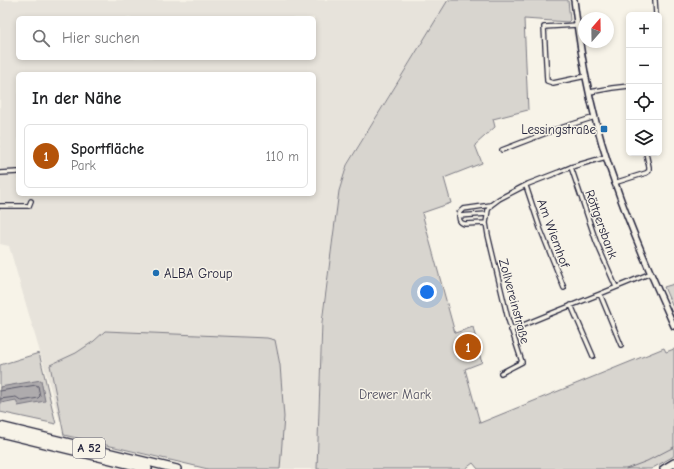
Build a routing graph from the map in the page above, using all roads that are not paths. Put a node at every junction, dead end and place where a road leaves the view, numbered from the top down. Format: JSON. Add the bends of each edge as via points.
{"nodes":[{"id":1,"x":574,"y":0,"type":"edge"},
{"id":2,"x":655,"y":0,"type":"edge"},
{"id":3,"x":656,"y":12,"type":"edge"},
{"id":4,"x":577,"y":25,"type":"junction"},
{"id":5,"x":586,"y":76,"type":"junction"},
{"id":6,"x":626,"y":86,"type":"edge"},
{"id":7,"x":590,"y":92,"type":"junction"},
{"id":8,"x":595,"y":116,"type":"junction"},
{"id":9,"x":502,"y":150,"type":"dead end"},
{"id":10,"x":647,"y":156,"type":"edge"},
{"id":11,"x":606,"y":157,"type":"junction"},
{"id":12,"x":571,"y":167,"type":"junction"},
{"id":13,"x":0,"y":172,"type":"edge"},
{"id":14,"x":16,"y":172,"type":"edge"},
{"id":15,"x":614,"y":183,"type":"junction"},
{"id":16,"x":526,"y":186,"type":"junction"},
{"id":17,"x":31,"y":201,"type":"dead end"},
{"id":18,"x":491,"y":205,"type":"junction"},
{"id":19,"x":0,"y":206,"type":"edge"},
{"id":20,"x":487,"y":214,"type":"junction"},
{"id":21,"x":459,"y":216,"type":"junction"},
{"id":22,"x":486,"y":223,"type":"junction"},
{"id":23,"x":650,"y":273,"type":"junction"},
{"id":24,"x":616,"y":287,"type":"junction"},
{"id":25,"x":564,"y":288,"type":"dead end"},
{"id":26,"x":600,"y":294,"type":"junction"},
{"id":27,"x":571,"y":305,"type":"junction"},
{"id":28,"x":674,"y":326,"type":"edge"},
{"id":29,"x":511,"y":330,"type":"junction"},
{"id":30,"x":621,"y":345,"type":"dead end"},
{"id":31,"x":593,"y":356,"type":"dead end"},
{"id":32,"x":501,"y":372,"type":"dead end"},
{"id":33,"x":0,"y":426,"type":"edge"},
{"id":34,"x":0,"y":433,"type":"edge"},
{"id":35,"x":674,"y":463,"type":"edge"},
{"id":36,"x":148,"y":469,"type":"edge"},
{"id":37,"x":177,"y":469,"type":"edge"},
{"id":38,"x":664,"y":469,"type":"edge"}],
"edges":[{"from":1,"to":4,"type":"main road"},
{"from":2,"to":3,"type":"street"},
{"from":4,"to":5,"type":"main road"},
{"from":4,"to":5,"type":"street","via":[[544,27],[547,81],[553,83]]},
{"from":5,"to":7,"type":"main road"},
{"from":6,"to":7,"type":"street"},
{"from":7,"to":8,"type":"main road"},
{"from":8,"to":9,"type":"street"},
{"from":8,"to":11,"type":"main road"},
{"from":10,"to":15,"type":"street","via":[[649,171]]},
{"from":11,"to":12,"type":"street"},
{"from":11,"to":15,"type":"main road"},
{"from":12,"to":16,"type":"street"},
{"from":12,"to":24,"type":"street","name":"Röttgersbank","via":[[600,251]]},
{"from":13,"to":14,"type":"street"},
{"from":15,"to":23,"type":"main road"},
{"from":16,"to":18,"type":"street"},
{"from":16,"to":25,"type":"street","name":"Am Wiemhof"},
{"from":17,"to":19,"type":"street","via":[[29,206]]},
{"from":18,"to":20,"type":"street","name":"Zollvereinstraße"},
{"from":18,"to":21,"type":"street","via":[[463,209]]},
{"from":20,"to":21,"type":"street"},
{"from":20,"to":22,"type":"street","name":"Zollvereinstraße"},
{"from":21,"to":22,"type":"street","via":[[462,224]]},
{"from":22,"to":29,"type":"street","name":"Zollvereinstraße"},
{"from":23,"to":24,"type":"street"},
{"from":23,"to":28,"type":"main road"},
{"from":24,"to":26,"type":"street"},
{"from":26,"to":27,"type":"street"},
{"from":26,"to":30,"type":"street"},
{"from":27,"to":29,"type":"street"},
{"from":27,"to":31,"type":"street"},
{"from":29,"to":32,"type":"street","name":"Zollvereinstraße","via":[[522,362]]},
{"from":33,"to":37,"type":"highway","number":"A 52"},
{"from":34,"to":36,"type":"highway","number":"A 52"},
{"from":35,"to":38,"type":"highway"}]}
